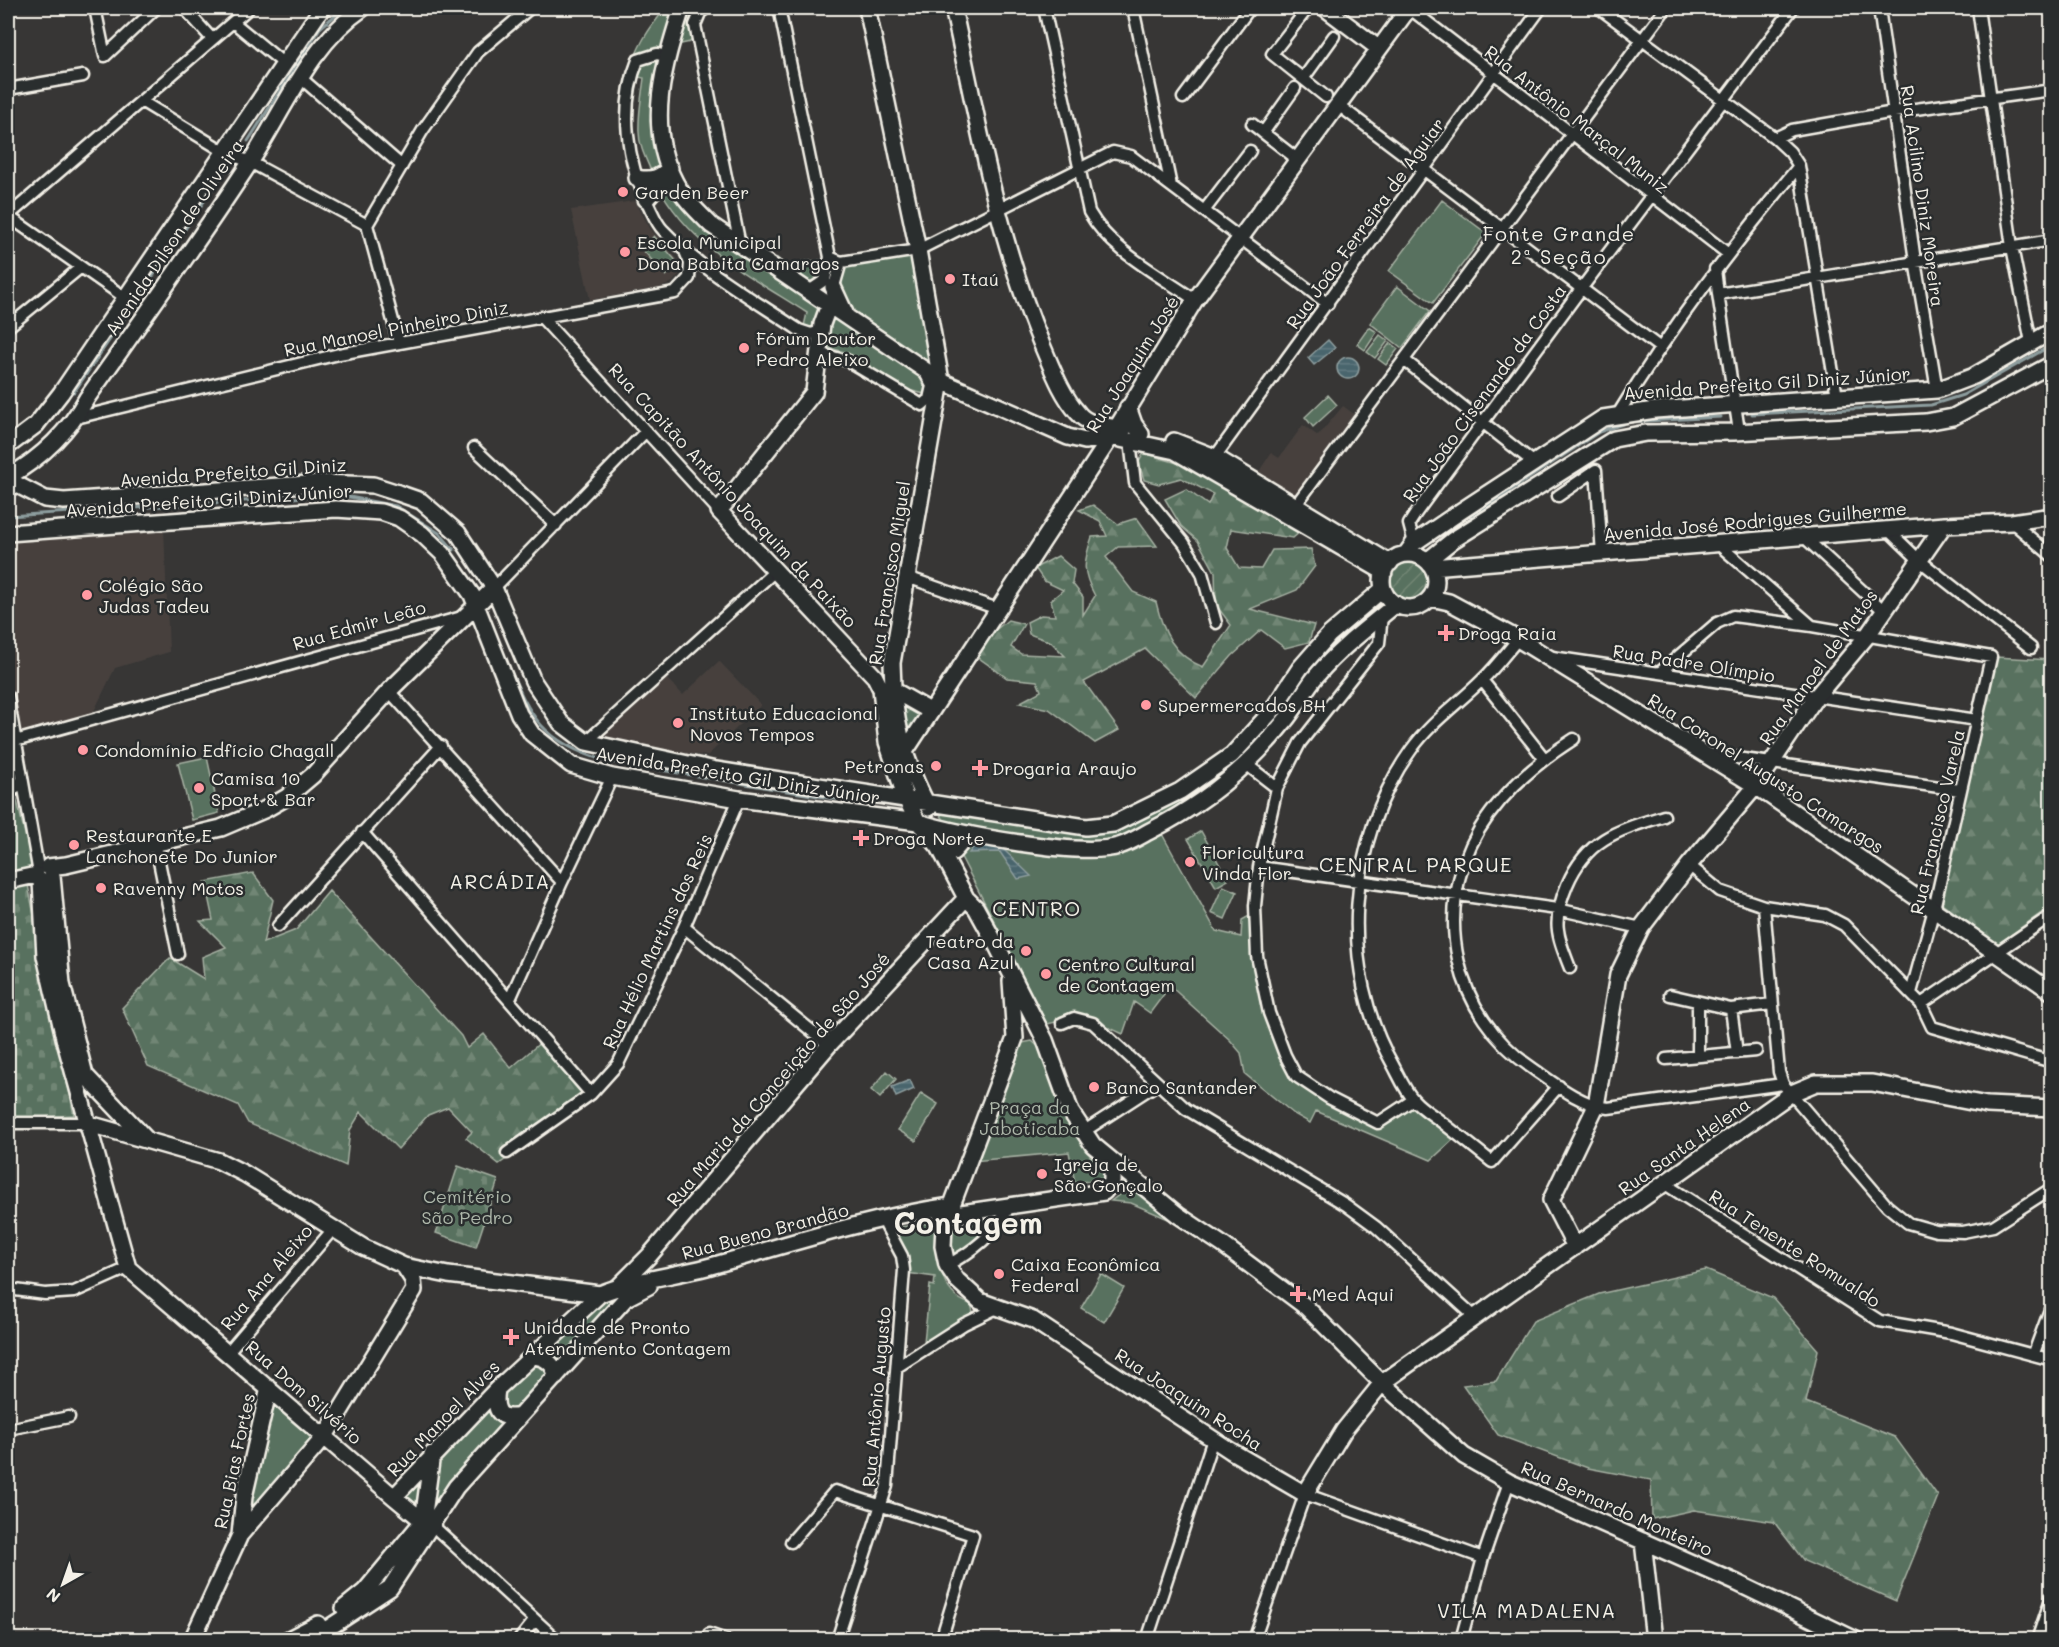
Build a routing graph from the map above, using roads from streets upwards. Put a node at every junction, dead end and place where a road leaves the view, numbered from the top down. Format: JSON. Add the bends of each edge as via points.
{"nodes":[{"id":1,"x":95,"y":8,"type":"edge"},
{"id":2,"x":156,"y":8,"type":"edge"},
{"id":3,"x":184,"y":8,"type":"edge"},
{"id":4,"x":249,"y":8,"type":"edge"},
{"id":5,"x":322,"y":8,"type":"edge"},
{"id":6,"x":363,"y":8,"type":"edge"},
{"id":7,"x":530,"y":8,"type":"edge"},
{"id":8,"x":682,"y":8,"type":"edge"},
{"id":9,"x":706,"y":8,"type":"edge"},
{"id":10,"x":779,"y":8,"type":"edge"},
{"id":11,"x":867,"y":8,"type":"edge"},
{"id":12,"x":952,"y":8,"type":"edge"},
{"id":13,"x":1044,"y":8,"type":"edge"},
{"id":14,"x":1133,"y":8,"type":"edge"},
{"id":15,"x":1250,"y":8,"type":"edge"},
{"id":16,"x":1308,"y":8,"type":"edge"},
{"id":17,"x":1325,"y":8,"type":"edge"},
{"id":18,"x":1409,"y":8,"type":"edge"},
{"id":19,"x":1541,"y":8,"type":"edge"},
{"id":20,"x":1599,"y":8,"type":"edge"},
{"id":21,"x":1666,"y":8,"type":"edge"},
{"id":22,"x":1793,"y":8,"type":"edge"},
{"id":23,"x":1879,"y":8,"type":"edge"},
{"id":24,"x":1978,"y":8,"type":"edge"},
{"id":25,"x":233,"y":22,"type":"junction"},
{"id":26,"x":1334,"y":36,"type":"dead end"},
{"id":27,"x":212,"y":39,"type":"junction"},
{"id":28,"x":1641,"y":40,"type":"junction"},
{"id":29,"x":1378,"y":48,"type":"junction"},
{"id":30,"x":666,"y":56,"type":"junction"},
{"id":31,"x":283,"y":63,"type":"junction"},
{"id":32,"x":1494,"y":75,"type":"junction"},
{"id":33,"x":83,"y":76,"type":"dead end"},
{"id":34,"x":302,"y":79,"type":"junction"},
{"id":35,"x":1302,"y":79,"type":"junction"},
{"id":36,"x":8,"y":88,"type":"edge"},
{"id":37,"x":1295,"y":88,"type":"dead end"},
{"id":38,"x":2052,"y":90,"type":"edge"},
{"id":39,"x":1989,"y":96,"type":"junction"},
{"id":40,"x":1183,"y":98,"type":"dead end"},
{"id":41,"x":141,"y":101,"type":"junction"},
{"id":42,"x":1331,"y":101,"type":"junction"},
{"id":43,"x":1724,"y":101,"type":"junction"},
{"id":44,"x":1894,"y":111,"type":"junction"},
{"id":45,"x":1252,"y":124,"type":"dead end"},
{"id":46,"x":1263,"y":133,"type":"junction"},
{"id":47,"x":1571,"y":133,"type":"junction"},
{"id":48,"x":1775,"y":138,"type":"junction"},
{"id":49,"x":1250,"y":151,"type":"dead end"},
{"id":50,"x":225,"y":152,"type":"junction"},
{"id":51,"x":1297,"y":159,"type":"junction"},
{"id":52,"x":250,"y":162,"type":"junction"},
{"id":53,"x":402,"y":166,"type":"junction"},
{"id":54,"x":1799,"y":166,"type":"junction"},
{"id":55,"x":1078,"y":168,"type":"junction"},
{"id":56,"x":1423,"y":170,"type":"junction"},
{"id":57,"x":673,"y":175,"type":"junction"},
{"id":58,"x":637,"y":178,"type":"junction"},
{"id":59,"x":1171,"y":186,"type":"junction"},
{"id":60,"x":1651,"y":197,"type":"junction"},
{"id":61,"x":646,"y":199,"type":"junction"},
{"id":62,"x":998,"y":211,"type":"junction"},
{"id":63,"x":1204,"y":211,"type":"junction"},
{"id":64,"x":8,"y":216,"type":"edge"},
{"id":65,"x":367,"y":225,"type":"junction"},
{"id":66,"x":1501,"y":229,"type":"junction"},
{"id":67,"x":1239,"y":239,"type":"junction"},
{"id":68,"x":2052,"y":240,"type":"edge"},
{"id":69,"x":740,"y":245,"type":"junction"},
{"id":70,"x":2012,"y":247,"type":"junction"},
{"id":71,"x":684,"y":249,"type":"junction"},
{"id":72,"x":918,"y":250,"type":"junction"},
{"id":73,"x":1727,"y":253,"type":"junction"},
{"id":74,"x":830,"y":257,"type":"junction"},
{"id":75,"x":1915,"y":261,"type":"junction"},
{"id":76,"x":841,"y":262,"type":"junction"},
{"id":77,"x":80,"y":267,"type":"junction"},
{"id":78,"x":1715,"y":269,"type":"junction"},
{"id":79,"x":1815,"y":279,"type":"junction"},
{"id":80,"x":833,"y":287,"type":"junction"},
{"id":81,"x":1581,"y":289,"type":"junction"},
{"id":82,"x":809,"y":291,"type":"junction"},
{"id":83,"x":1718,"y":294,"type":"junction"},
{"id":84,"x":127,"y":299,"type":"junction"},
{"id":85,"x":1195,"y":300,"type":"junction"},
{"id":86,"x":1328,"y":304,"type":"junction"},
{"id":87,"x":829,"y":305,"type":"junction"},
{"id":88,"x":846,"y":315,"type":"junction"},
{"id":89,"x":541,"y":317,"type":"junction"},
{"id":90,"x":8,"y":327,"type":"edge"},
{"id":91,"x":820,"y":331,"type":"junction"},
{"id":92,"x":2052,"y":331,"type":"edge"},
{"id":93,"x":2031,"y":342,"type":"junction"},
{"id":94,"x":399,"y":343,"type":"junction"},
{"id":95,"x":1659,"y":347,"type":"junction"},
{"id":96,"x":818,"y":353,"type":"junction"},
{"id":97,"x":1404,"y":360,"type":"junction"},
{"id":98,"x":2052,"y":364,"type":"edge"},
{"id":99,"x":924,"y":371,"type":"junction"},
{"id":100,"x":941,"y":381,"type":"junction"},
{"id":101,"x":1936,"y":390,"type":"junction"},
{"id":102,"x":1837,"y":397,"type":"junction"},
{"id":103,"x":1734,"y":405,"type":"junction"},
{"id":104,"x":1128,"y":407,"type":"junction"},
{"id":105,"x":929,"y":409,"type":"junction"},
{"id":106,"x":1618,"y":414,"type":"junction"},
{"id":107,"x":1079,"y":415,"type":"junction"},
{"id":108,"x":76,"y":418,"type":"junction"},
{"id":109,"x":1482,"y":423,"type":"junction"},
{"id":110,"x":646,"y":431,"type":"junction"},
{"id":111,"x":1739,"y":431,"type":"junction"},
{"id":112,"x":1113,"y":432,"type":"junction"},
{"id":113,"x":1068,"y":437,"type":"junction"},
{"id":114,"x":1136,"y":437,"type":"junction"},
{"id":115,"x":8,"y":446,"type":"edge"},
{"id":116,"x":474,"y":448,"type":"dead end"},
{"id":117,"x":1215,"y":457,"type":"junction"},
{"id":118,"x":34,"y":462,"type":"junction"},
{"id":119,"x":1533,"y":462,"type":"junction"},
{"id":120,"x":8,"y":478,"type":"edge"},
{"id":121,"x":1558,"y":496,"type":"dead end"},
{"id":122,"x":45,"y":499,"type":"junction"},
{"id":123,"x":1295,"y":506,"type":"junction"},
{"id":124,"x":719,"y":511,"type":"junction"},
{"id":125,"x":2052,"y":516,"type":"edge"},
{"id":126,"x":2012,"y":522,"type":"junction"},
{"id":127,"x":556,"y":525,"type":"junction"},
{"id":128,"x":1944,"y":525,"type":"junction"},
{"id":129,"x":1887,"y":529,"type":"junction"},
{"id":130,"x":8,"y":533,"type":"edge"},
{"id":131,"x":1803,"y":536,"type":"junction"},
{"id":132,"x":1717,"y":543,"type":"junction"},
{"id":133,"x":1410,"y":549,"type":"junction"},
{"id":134,"x":1602,"y":554,"type":"junction"},
{"id":135,"x":2052,"y":556,"type":"edge"},
{"id":136,"x":1919,"y":560,"type":"junction"},
{"id":137,"x":1429,"y":564,"type":"junction"},
{"id":138,"x":1462,"y":566,"type":"junction"},
{"id":139,"x":1387,"y":567,"type":"junction"},
{"id":140,"x":775,"y":571,"type":"junction"},
{"id":141,"x":907,"y":577,"type":"junction"},
{"id":142,"x":494,"y":588,"type":"junction"},
{"id":143,"x":1434,"y":588,"type":"junction"},
{"id":144,"x":1383,"y":589,"type":"junction"},
{"id":145,"x":1396,"y":604,"type":"junction"},
{"id":146,"x":476,"y":605,"type":"junction"},
{"id":147,"x":998,"y":609,"type":"junction"},
{"id":148,"x":1883,"y":610,"type":"junction"},
{"id":149,"x":1382,"y":616,"type":"junction"},
{"id":150,"x":462,"y":617,"type":"junction"},
{"id":151,"x":1216,"y":623,"type":"dead end"},
{"id":152,"x":1812,"y":626,"type":"junction"},
{"id":153,"x":1867,"y":636,"type":"junction"},
{"id":154,"x":1518,"y":639,"type":"junction"},
{"id":155,"x":2031,"y":648,"type":"dead end"},
{"id":156,"x":893,"y":650,"type":"junction"},
{"id":157,"x":1548,"y":657,"type":"junction"},
{"id":158,"x":865,"y":664,"type":"junction"},
{"id":159,"x":1659,"y":674,"type":"junction"},
{"id":160,"x":1482,"y":680,"type":"junction"},
{"id":161,"x":887,"y":690,"type":"junction"},
{"id":162,"x":389,"y":691,"type":"junction"},
{"id":163,"x":8,"y":697,"type":"edge"},
{"id":164,"x":1815,"y":699,"type":"junction"},
{"id":165,"x":930,"y":711,"type":"junction"},
{"id":166,"x":1977,"y":720,"type":"junction"},
{"id":167,"x":1574,"y":739,"type":"dead end"},
{"id":168,"x":15,"y":741,"type":"junction"},
{"id":169,"x":586,"y":742,"type":"junction"},
{"id":170,"x":441,"y":746,"type":"junction"},
{"id":171,"x":904,"y":753,"type":"junction"},
{"id":172,"x":1703,"y":753,"type":"junction"},
{"id":173,"x":1544,"y":758,"type":"junction"},
{"id":174,"x":1246,"y":764,"type":"junction"},
{"id":175,"x":1772,"y":764,"type":"junction"},
{"id":176,"x":893,"y":765,"type":"junction"},
{"id":177,"x":612,"y":777,"type":"junction"},
{"id":178,"x":21,"y":781,"type":"junction"},
{"id":179,"x":1756,"y":786,"type":"junction"},
{"id":180,"x":1277,"y":788,"type":"junction"},
{"id":181,"x":1960,"y":790,"type":"junction"},
{"id":182,"x":1172,"y":794,"type":"junction"},
{"id":183,"x":8,"y":796,"type":"edge"},
{"id":184,"x":881,"y":796,"type":"junction"},
{"id":185,"x":739,"y":799,"type":"junction"},
{"id":186,"x":906,"y":799,"type":"junction"},
{"id":187,"x":926,"y":803,"type":"junction"},
{"id":188,"x":1150,"y":806,"type":"junction"},
{"id":189,"x":1186,"y":811,"type":"junction"},
{"id":190,"x":1664,"y":816,"type":"dead end"},
{"id":191,"x":918,"y":822,"type":"junction"},
{"id":192,"x":1163,"y":825,"type":"junction"},
{"id":193,"x":941,"y":829,"type":"junction"},
{"id":194,"x":362,"y":832,"type":"junction"},
{"id":195,"x":969,"y":834,"type":"junction"},
{"id":196,"x":155,"y":842,"type":"junction"},
{"id":197,"x":952,"y":852,"type":"junction"},
{"id":198,"x":1689,"y":866,"type":"junction"},
{"id":199,"x":1259,"y":867,"type":"junction"},
{"id":200,"x":48,"y":872,"type":"junction"},
{"id":201,"x":8,"y":881,"type":"edge"},
{"id":202,"x":562,"y":882,"type":"junction"},
{"id":203,"x":1360,"y":882,"type":"junction"},
{"id":204,"x":1456,"y":895,"type":"junction"},
{"id":205,"x":971,"y":903,"type":"junction"},
{"id":206,"x":1764,"y":906,"type":"junction"},
{"id":207,"x":1557,"y":909,"type":"junction"},
{"id":208,"x":1934,"y":909,"type":"junction"},
{"id":209,"x":2052,"y":915,"type":"edge"},
{"id":210,"x":278,"y":926,"type":"dead end"},
{"id":211,"x":684,"y":927,"type":"junction"},
{"id":212,"x":1641,"y":928,"type":"junction"},
{"id":213,"x":1997,"y":953,"type":"junction"},
{"id":214,"x":178,"y":954,"type":"dead end"},
{"id":215,"x":1570,"y":968,"type":"dead end"},
{"id":216,"x":1011,"y":975,"type":"junction"},
{"id":217,"x":2052,"y":992,"type":"edge"},
{"id":218,"x":1911,"y":993,"type":"junction"},
{"id":219,"x":1670,"y":995,"type":"dead end"},
{"id":220,"x":510,"y":999,"type":"junction"},
{"id":221,"x":1698,"y":1004,"type":"junction"},
{"id":222,"x":1772,"y":1004,"type":"junction"},
{"id":223,"x":1922,"y":1004,"type":"junction"},
{"id":224,"x":1731,"y":1010,"type":"junction"},
{"id":225,"x":1062,"y":1023,"type":"dead end"},
{"id":226,"x":1015,"y":1038,"type":"junction"},
{"id":227,"x":1045,"y":1040,"type":"junction"},
{"id":228,"x":829,"y":1045,"type":"junction"},
{"id":229,"x":1756,"y":1051,"type":"dead end"},
{"id":230,"x":1737,"y":1053,"type":"junction"},
{"id":231,"x":1698,"y":1056,"type":"junction"},
{"id":232,"x":1666,"y":1059,"type":"dead end"},
{"id":233,"x":2052,"y":1062,"type":"edge"},
{"id":234,"x":1157,"y":1084,"type":"junction"},
{"id":235,"x":1559,"y":1086,"type":"junction"},
{"id":236,"x":1787,"y":1089,"type":"junction"},
{"id":237,"x":591,"y":1094,"type":"junction"},
{"id":238,"x":1413,"y":1100,"type":"junction"},
{"id":239,"x":1596,"y":1107,"type":"junction"},
{"id":240,"x":2052,"y":1108,"type":"edge"},
{"id":241,"x":86,"y":1123,"type":"junction"},
{"id":242,"x":8,"y":1124,"type":"edge"},
{"id":243,"x":1083,"y":1132,"type":"junction"},
{"id":244,"x":149,"y":1142,"type":"junction"},
{"id":245,"x":507,"y":1153,"type":"dead end"},
{"id":246,"x":1112,"y":1162,"type":"junction"},
{"id":247,"x":1665,"y":1184,"type":"junction"},
{"id":248,"x":2052,"y":1188,"type":"edge"},
{"id":249,"x":1009,"y":1207,"type":"junction"},
{"id":250,"x":949,"y":1210,"type":"junction"},
{"id":251,"x":882,"y":1223,"type":"junction"},
{"id":252,"x":334,"y":1228,"type":"junction"},
{"id":253,"x":1575,"y":1247,"type":"junction"},
{"id":254,"x":947,"y":1265,"type":"junction"},
{"id":255,"x":404,"y":1266,"type":"junction"},
{"id":256,"x":128,"y":1268,"type":"junction"},
{"id":257,"x":663,"y":1279,"type":"junction"},
{"id":258,"x":619,"y":1286,"type":"junction"},
{"id":259,"x":8,"y":1289,"type":"edge"},
{"id":260,"x":600,"y":1294,"type":"junction"},
{"id":261,"x":980,"y":1301,"type":"junction"},
{"id":262,"x":2052,"y":1304,"type":"edge"},
{"id":263,"x":997,"y":1308,"type":"junction"},
{"id":264,"x":978,"y":1317,"type":"junction"},
{"id":265,"x":1475,"y":1317,"type":"junction"},
{"id":266,"x":228,"y":1352,"type":"junction"},
{"id":267,"x":2034,"y":1353,"type":"junction"},
{"id":268,"x":533,"y":1356,"type":"junction"},
{"id":269,"x":2052,"y":1360,"type":"edge"},
{"id":270,"x":897,"y":1367,"type":"junction"},
{"id":271,"x":556,"y":1377,"type":"junction"},
{"id":272,"x":1382,"y":1383,"type":"junction"},
{"id":273,"x":269,"y":1388,"type":"junction"},
{"id":274,"x":497,"y":1389,"type":"junction"},
{"id":275,"x":520,"y":1416,"type":"junction"},
{"id":276,"x":69,"y":1417,"type":"dead end"},
{"id":277,"x":8,"y":1429,"type":"edge"},
{"id":278,"x":325,"y":1436,"type":"junction"},
{"id":279,"x":1213,"y":1439,"type":"junction"},
{"id":280,"x":432,"y":1454,"type":"junction"},
{"id":281,"x":1509,"y":1482,"type":"junction"},
{"id":282,"x":1305,"y":1494,"type":"junction"},
{"id":283,"x":244,"y":1497,"type":"junction"},
{"id":284,"x":394,"y":1497,"type":"junction"},
{"id":285,"x":881,"y":1507,"type":"junction"},
{"id":286,"x":256,"y":1516,"type":"junction"},
{"id":287,"x":428,"y":1523,"type":"junction"},
{"id":288,"x":240,"y":1535,"type":"junction"},
{"id":289,"x":1643,"y":1541,"type":"junction"},
{"id":290,"x":791,"y":1542,"type":"dead end"},
{"id":291,"x":1483,"y":1558,"type":"junction"},
{"id":292,"x":2052,"y":1596,"type":"edge"},
{"id":293,"x":534,"y":1621,"type":"junction"},
{"id":294,"x":709,"y":1634,"type":"dead end"},
{"id":295,"x":192,"y":1640,"type":"edge"},
{"id":296,"x":287,"y":1640,"type":"edge"},
{"id":297,"x":310,"y":1640,"type":"edge"},
{"id":298,"x":519,"y":1640,"type":"edge"},
{"id":299,"x":557,"y":1640,"type":"edge"},
{"id":300,"x":726,"y":1640,"type":"edge"},
{"id":301,"x":837,"y":1640,"type":"edge"},
{"id":302,"x":941,"y":1640,"type":"edge"},
{"id":303,"x":1147,"y":1640,"type":"edge"},
{"id":304,"x":1254,"y":1640,"type":"edge"},
{"id":305,"x":1461,"y":1640,"type":"edge"},
{"id":306,"x":1654,"y":1640,"type":"edge"},
{"id":307,"x":1856,"y":1640,"type":"edge"},
{"id":308,"x":2037,"y":1640,"type":"edge"}],
"edges":[{"from":1,"to":2,"type":"street","via":[[105,56]]},
{"from":3,"to":27,"type":"street"},
{"from":4,"to":25,"type":"street"},
{"from":5,"to":31,"type":"street","name":"Avenida Dilson de Oliveira"},
{"from":6,"to":34,"type":"street","name":"Avenida Dilson de Oliveira","via":[[328,39]]},
{"from":7,"to":53,"type":"street","via":[[478,52]]},
{"from":8,"to":30,"type":"street"},
{"from":9,"to":69,"type":"street","via":[[695,25]]},
{"from":10,"to":74,"type":"street"},
{"from":11,"to":72,"type":"street","name":"Rua Francisco Miguel"},
{"from":12,"to":62,"type":"street"},
{"from":13,"to":55,"type":"street"},
{"from":14,"to":59,"type":"street"},
{"from":15,"to":40,"type":"street"},
{"from":16,"to":35,"type":"street","via":[[1272,54]]},
{"from":17,"to":29,"type":"street"},
{"from":18,"to":29,"type":"street","name":"Rua Joaquim José"},
{"from":18,"to":32,"type":"street","name":"Rua Antônio Marçal Muniz"},
{"from":19,"to":32,"type":"street","name":"Rua João Ferreira de Aguiar"},
{"from":20,"to":28,"type":"street"},
{"from":21,"to":28,"type":"street"},
{"from":22,"to":43,"type":"street","name":"Rua João Cisenando da Costa"},
{"from":23,"to":44,"type":"street","name":"Rua Acilino Diniz Moreira"},
{"from":24,"to":39,"type":"street"},
{"from":25,"to":27,"type":"street"},
{"from":25,"to":31,"type":"street"},
{"from":26,"to":35,"type":"street"},
{"from":27,"to":41,"type":"street"},
{"from":28,"to":43,"type":"street"},
{"from":28,"to":47,"type":"street"},
{"from":29,"to":42,"type":"street","name":"Rua Joaquim José"},
{"from":30,"to":57,"type":"street","via":[[657,119]]},
{"from":30,"to":58,"type":"street","via":[[657,54],[638,60],[631,77],[626,113]]},
{"from":31,"to":50,"type":"street","name":"Avenida Dilson de Oliveira"},
{"from":32,"to":47,"type":"street","name":"Rua Antônio Marçal Muniz"},
{"from":32,"to":56,"type":"street","name":"Rua João Ferreira de Aguiar"},
{"from":33,"to":36,"type":"street"},
{"from":34,"to":52,"type":"street","name":"Avenida Dilson de Oliveira"},
{"from":34,"to":53,"type":"street"},
{"from":35,"to":42,"type":"street"},
{"from":37,"to":46,"type":"street"},
{"from":38,"to":39,"type":"street"},
{"from":39,"to":44,"type":"street"},
{"from":39,"to":70,"type":"street"},
{"from":41,"to":50,"type":"street"},
{"from":41,"to":64,"type":"street"},
{"from":42,"to":51,"type":"street","name":"Rua Joaquim José"},
{"from":42,"to":56,"type":"street"},
{"from":43,"to":48,"type":"street"},
{"from":43,"to":60,"type":"street","name":"Rua João Cisenando da Costa"},
{"from":44,"to":48,"type":"street","via":[[1792,130]]},
{"from":44,"to":75,"type":"street","name":"Rua Acilino Diniz Moreira"},
{"from":45,"to":46,"type":"street"},
{"from":46,"to":51,"type":"street"},
{"from":47,"to":60,"type":"street","name":"Rua Antônio Marçal Muniz"},
{"from":47,"to":66,"type":"street"},
{"from":48,"to":54,"type":"street"},
{"from":49,"to":63,"type":"street"},
{"from":50,"to":52,"type":"street"},
{"from":50,"to":84,"type":"street","name":"Avenida Dilson de Oliveira"},
{"from":51,"to":67,"type":"street","name":"Rua Joaquim José"},
{"from":52,"to":65,"type":"street"},
{"from":52,"to":108,"type":"street","name":"Avenida Dilson de Oliveira"},
{"from":53,"to":65,"type":"street"},
{"from":54,"to":73,"type":"street"},
{"from":54,"to":79,"type":"street"},
{"from":55,"to":59,"type":"street","via":[[1113,152],[1131,156]]},
{"from":55,"to":62,"type":"street"},
{"from":55,"to":85,"type":"street","via":[[1097,228]]},
{"from":56,"to":66,"type":"street"},
{"from":56,"to":86,"type":"street","name":"Rua João Ferreira de Aguiar"},
{"from":57,"to":58,"type":"street"},
{"from":57,"to":61,"type":"street"},
{"from":57,"to":69,"type":"street","via":[[688,201],[711,225]]},
{"from":58,"to":61,"type":"street"},
{"from":59,"to":63,"type":"street"},
{"from":60,"to":73,"type":"street","name":"Rua Antônio Marçal Muniz"},
{"from":60,"to":81,"type":"street","name":"Rua João Cisenando da Costa"},
{"from":61,"to":71,"type":"street","via":[[661,228]]},
{"from":62,"to":72,"type":"street"},
{"from":62,"to":107,"type":"street","via":[[1024,301],[1059,384]]},
{"from":63,"to":67,"type":"street"},
{"from":64,"to":77,"type":"street"},
{"from":65,"to":94,"type":"street"},
{"from":66,"to":81,"type":"street"},
{"from":66,"to":97,"type":"street"},
{"from":67,"to":85,"type":"street","name":"Rua Joaquim José"},
{"from":67,"to":86,"type":"street"},
{"from":68,"to":70,"type":"street"},
{"from":69,"to":82,"type":"street"},
{"from":70,"to":75,"type":"street"},
{"from":70,"to":93,"type":"street"},
{"from":71,"to":89,"type":"street","name":"Rua Manoel Pinheiro Diniz","via":[[690,263],[689,278],[675,293]]},
{"from":71,"to":91,"type":"street","via":[[799,330],[811,334]]},
{"from":72,"to":76,"type":"street"},
{"from":72,"to":100,"type":"street","name":"Rua Francisco Miguel"},
{"from":73,"to":78,"type":"street"},
{"from":74,"to":76,"type":"street"},
{"from":74,"to":82,"type":"street","via":[[825,280]]},
{"from":75,"to":79,"type":"street"},
{"from":75,"to":101,"type":"street","name":"Rua Acilino Diniz Moreira"},
{"from":76,"to":80,"type":"street"},
{"from":77,"to":84,"type":"street"},
{"from":77,"to":90,"type":"street"},
{"from":78,"to":83,"type":"street"},
{"from":78,"to":95,"type":"street"},
{"from":79,"to":83,"type":"street"},
{"from":79,"to":102,"type":"street"},
{"from":80,"to":87,"type":"street"},
{"from":80,"to":88,"type":"street"},
{"from":81,"to":95,"type":"street"},
{"from":81,"to":109,"type":"street","name":"Rua João Cisenando da Costa"},
{"from":82,"to":87,"type":"street"},
{"from":83,"to":103,"type":"street"},
{"from":84,"to":115,"type":"street","name":"Avenida Dilson de Oliveira","via":[[36,425]]},
{"from":85,"to":104,"type":"street","name":"Rua Joaquim José"},
{"from":86,"to":117,"type":"street","name":"Rua João Ferreira de Aguiar"},
{"from":87,"to":88,"type":"street"},
{"from":87,"to":91,"type":"street"},
{"from":88,"to":99,"type":"street"},
{"from":89,"to":94,"type":"street","name":"Rua Manoel Pinheiro Diniz"},
{"from":89,"to":110,"type":"street","name":"Rua Capitão Antônio Joaquim da Paixão"},
{"from":91,"to":96,"type":"street"},
{"from":92,"to":93,"type":"street","name":"Avenida Prefeito Gil Diniz Júnior"},
{"from":93,"to":101,"type":"street","name":"Avenida Prefeito Gil Diniz Júnior","via":[[1974,376]]},
{"from":94,"to":108,"type":"street","name":"Rua Manoel Pinheiro Diniz"},
{"from":95,"to":106,"type":"street"},
{"from":96,"to":105,"type":"street","via":[[848,361]]},
{"from":96,"to":124,"type":"street","via":[[814,392]]},
{"from":97,"to":109,"type":"street"},
{"from":97,"to":123,"type":"street"},
{"from":98,"to":111,"type":"street","via":[[1953,417],[1926,422]]},
{"from":99,"to":100,"type":"street"},
{"from":99,"to":105,"type":"street","via":[[932,386]]},
{"from":100,"to":105,"type":"street","name":"Rua Francisco Miguel"},
{"from":100,"to":113,"type":"street"},
{"from":101,"to":102,"type":"street","name":"Avenida Prefeito Gil Diniz Júnior"},
{"from":102,"to":103,"type":"street","name":"Avenida Prefeito Gil Diniz Júnior"},
{"from":103,"to":106,"type":"street","name":"Avenida Prefeito Gil Diniz Júnior"},
{"from":103,"to":111,"type":"street"},
{"from":104,"to":112,"type":"street","name":"Rua Joaquim José"},
{"from":104,"to":114,"type":"street"},
{"from":105,"to":141,"type":"street","name":"Rua Francisco Miguel"},
{"from":106,"to":119,"type":"street","name":"Avenida Prefeito Gil Diniz Júnior","via":[[1603,418]]},
{"from":107,"to":112,"type":"street"},
{"from":107,"to":113,"type":"street"},
{"from":108,"to":118,"type":"street","name":"Avenida Dilson de Oliveira"},
{"from":109,"to":119,"type":"street"},
{"from":109,"to":133,"type":"street","name":"Rua João Cisenando da Costa","via":[[1409,524]]},
{"from":110,"to":124,"type":"street","name":"Rua Capitão Antônio Joaquim da Paixão"},
{"from":110,"to":127,"type":"street","name":"Rua Edmir Leão"},
{"from":111,"to":137,"type":"street","via":[[1646,433],[1614,440],[1453,540]]},
{"from":112,"to":113,"type":"street","via":[[1084,441]]},
{"from":112,"to":114,"type":"street"},
{"from":112,"to":147,"type":"street","name":"Rua Joaquim José"},
{"from":114,"to":117,"type":"street","via":[[1179,443]]},
{"from":114,"to":139,"type":"street","via":[[1175,451]]},
{"from":114,"to":151,"type":"street","via":[[1136,483],[1203,573]]},
{"from":116,"to":127,"type":"street"},
{"from":117,"to":123,"type":"street"},
{"from":118,"to":120,"type":"street","name":"Avenida Dilson de Oliveira"},
{"from":118,"to":122,"type":"street","via":[[27,478]]},
{"from":119,"to":133,"type":"street","name":"Avenida Prefeito Gil Diniz Júnior"},
{"from":120,"to":122,"type":"street","name":"Avenida Prefeito Gil Diniz"},
{"from":121,"to":134,"type":"street","via":[[1596,470]]},
{"from":122,"to":142,"type":"street","name":"Avenida Prefeito Gil Diniz","via":[[94,500],[321,483],[373,485],[421,501],[441,517],[458,533]]},
{"from":123,"to":139,"type":"street"},
{"from":124,"to":140,"type":"street","name":"Rua Capitão Antônio Joaquim da Paixão"},
{"from":125,"to":126,"type":"street","name":"Avenida José Rodrigues Guilherme"},
{"from":126,"to":128,"type":"street","name":"Avenida José Rodrigues Guilherme"},
{"from":126,"to":135,"type":"street"},
{"from":127,"to":142,"type":"street","name":"Rua Edmir Leão"},
{"from":128,"to":129,"type":"street","name":"Avenida José Rodrigues Guilherme"},
{"from":128,"to":136,"type":"street","name":"Rua Manoel de Matos"},
{"from":129,"to":131,"type":"street","name":"Avenida José Rodrigues Guilherme"},
{"from":129,"to":136,"type":"street"},
{"from":130,"to":146,"type":"street","name":"Avenida Prefeito Gil Diniz Júnior","via":[[336,509],[381,512],[399,518],[429,540],[458,572]]},
{"from":131,"to":132,"type":"street","name":"Avenida José Rodrigues Guilherme"},
{"from":131,"to":148,"type":"street"},
{"from":132,"to":134,"type":"street","name":"Avenida José Rodrigues Guilherme"},
{"from":132,"to":152,"type":"street"},
{"from":133,"to":137,"type":"street"},
{"from":133,"to":139,"type":"street"},
{"from":134,"to":138,"type":"street","name":"Avenida José Rodrigues Guilherme"},
{"from":136,"to":148,"type":"street","name":"Rua Manoel de Matos"},
{"from":136,"to":155,"type":"street"},
{"from":137,"to":138,"type":"street","name":"Avenida José Rodrigues Guilherme"},
{"from":137,"to":143,"type":"street"},
{"from":138,"to":143,"type":"street","name":"Avenida José Rodrigues Guilherme"},
{"from":139,"to":144,"type":"street"},
{"from":140,"to":158,"type":"street","name":"Rua Capitão Antônio Joaquim da Paixão"},
{"from":140,"to":169,"type":"street"},
{"from":141,"to":147,"type":"street"},
{"from":141,"to":156,"type":"street","name":"Rua Francisco Miguel"},
{"from":142,"to":146,"type":"street","name":"Rua Edmir Leão"},
{"from":142,"to":169,"type":"street","name":"Avenida Prefeito Gil Diniz Júnior","via":[[533,681],[561,723]]},
{"from":143,"to":145,"type":"street","via":[[1420,606]]},
{"from":143,"to":154,"type":"street","name":"Rua Coronel Augusto Camargos","via":[[1449,602]]},
{"from":144,"to":145,"type":"street"},
{"from":144,"to":182,"type":"street","name":"Avenida Prefeito Gil Diniz Júnior","via":[[1329,634],[1271,712],[1232,755]]},
{"from":145,"to":149,"type":"street","name":"Avenida Prefeito Gil Diniz Júnior"},
{"from":146,"to":150,"type":"street","name":"Rua Edmir Leão"},
{"from":146,"to":177,"type":"street","name":"Avenida Prefeito Gil Diniz Júnior","via":[[519,714],[532,734],[571,765]]},
{"from":147,"to":165,"type":"street","name":"Rua Joaquim José"},
{"from":148,"to":153,"type":"street","name":"Rua Manoel de Matos"},
{"from":149,"to":174,"type":"street","name":"Avenida Prefeito Gil Diniz Júnior","via":[[1318,673],[1285,722]]},
{"from":149,"to":180,"type":"street","via":[[1379,643],[1300,743]]},
{"from":150,"to":162,"type":"street"},
{"from":150,"to":168,"type":"street","name":"Rua Edmir Leão"},
{"from":152,"to":153,"type":"street"},
{"from":152,"to":159,"type":"street","via":[[1734,616],[1717,623]]},
{"from":153,"to":164,"type":"street","name":"Rua Manoel de Matos"},
{"from":153,"to":166,"type":"street","name":"Rua Francisco Varela","via":[[1991,657]]},
{"from":154,"to":157,"type":"street","name":"Rua Coronel Augusto Camargos"},
{"from":154,"to":160,"type":"street"},
{"from":156,"to":158,"type":"street","via":[[878,664]]},
{"from":156,"to":161,"type":"street","name":"Rua Francisco Miguel"},
{"from":157,"to":159,"type":"street","name":"Rua Padre Olímpio"},
{"from":157,"to":172,"type":"street","name":"Rua Coronel Augusto Camargos"},
{"from":158,"to":161,"type":"street","name":"Rua Capitão Antônio Joaquim da Paixão"},
{"from":159,"to":164,"type":"street","name":"Rua Padre Olímpio"},
{"from":160,"to":173,"type":"street"},
{"from":160,"to":203,"type":"street","via":[[1442,714],[1411,750],[1387,790],[1371,829]]},
{"from":161,"to":165,"type":"street","name":"Rua Capitão Antônio Joaquim da Paixão"},
{"from":161,"to":171,"type":"street","name":"Rua Francisco Miguel"},
{"from":161,"to":176,"type":"street","name":"Rua Francisco Miguel","via":[[886,735]]},
{"from":162,"to":170,"type":"street"},
{"from":162,"to":196,"type":"street","via":[[313,775],[287,797],[221,828]]},
{"from":163,"to":168,"type":"street"},
{"from":164,"to":166,"type":"street","name":"Rua Padre Olímpio"},
{"from":164,"to":175,"type":"street","name":"Rua Manoel de Matos"},
{"from":165,"to":171,"type":"street","name":"Rua Joaquim José"},
{"from":166,"to":181,"type":"street","name":"Rua Francisco Varela"},
{"from":167,"to":173,"type":"street"},
{"from":168,"to":178,"type":"street"},
{"from":169,"to":184,"type":"street","name":"Avenida Prefeito Gil Diniz Júnior","via":[[716,770]]},
{"from":170,"to":194,"type":"street"},
{"from":170,"to":202,"type":"street"},
{"from":171,"to":187,"type":"street","name":"Rua Francisco Miguel"},
{"from":172,"to":175,"type":"street"},
{"from":172,"to":179,"type":"street","name":"Rua Coronel Augusto Camargos"},
{"from":173,"to":204,"type":"street","via":[[1518,780],[1479,831]]},
{"from":174,"to":180,"type":"street"},
{"from":174,"to":189,"type":"street","name":"Avenida Prefeito Gil Diniz Júnior"},
{"from":175,"to":179,"type":"street","name":"Rua Manoel de Matos"},
{"from":175,"to":181,"type":"street"},
{"from":176,"to":184,"type":"street","via":[[890,785]]},
{"from":176,"to":186,"type":"street","name":"Rua Francisco Miguel"},
{"from":177,"to":185,"type":"street","name":"Avenida Prefeito Gil Diniz Júnior"},
{"from":177,"to":202,"type":"street"},
{"from":178,"to":183,"type":"street"},
{"from":178,"to":200,"type":"street"},
{"from":179,"to":198,"type":"street","name":"Rua Manoel de Matos"},
{"from":179,"to":208,"type":"street","name":"Rua Coronel Augusto Camargos"},
{"from":180,"to":199,"type":"street"},
{"from":181,"to":208,"type":"street","name":"Rua Francisco Varela"},
{"from":182,"to":188,"type":"street","name":"Avenida Prefeito Gil Diniz Júnior"},
{"from":182,"to":189,"type":"street","via":[[1173,806]]},
{"from":184,"to":186,"type":"street","name":"Avenida Prefeito Gil Diniz Júnior"},
{"from":185,"to":191,"type":"street","name":"Avenida Prefeito Gil Diniz Júnior"},
{"from":185,"to":211,"type":"street","name":"Rua Hélio Martins dos Reis"},
{"from":186,"to":187,"type":"street","name":"Avenida Prefeito Gil Diniz Júnior"},
{"from":186,"to":191,"type":"street","name":"Rua Francisco Miguel"},
{"from":187,"to":188,"type":"street","name":"Avenida Prefeito Gil Diniz Júnior","via":[[1086,827],[1113,824]]},
{"from":187,"to":193,"type":"street","name":"Rua Francisco Miguel"},
{"from":188,"to":192,"type":"street","via":[[1162,814]]},
{"from":189,"to":192,"type":"street","name":"Avenida Prefeito Gil Diniz Júnior"},
{"from":190,"to":207,"type":"street","via":[[1598,843],[1576,864]]},
{"from":191,"to":193,"type":"street","name":"Avenida Prefeito Gil Diniz Júnior"},
{"from":191,"to":205,"type":"street","name":"Rua Francisco Miguel","via":[[939,847]]},
{"from":192,"to":195,"type":"street","name":"Avenida Prefeito Gil Diniz Júnior","via":[[1119,847],[1083,849]]},
{"from":193,"to":195,"type":"street","name":"Avenida Prefeito Gil Diniz Júnior"},
{"from":193,"to":197,"type":"street","name":"Rua Francisco Miguel"},
{"from":194,"to":210,"type":"street"},
{"from":194,"to":220,"type":"street"},
{"from":195,"to":197,"type":"street"},
{"from":196,"to":200,"type":"street"},
{"from":196,"to":214,"type":"street"},
{"from":197,"to":205,"type":"street","name":"Rua Francisco Miguel","via":[[973,894]]},
{"from":198,"to":206,"type":"street","via":[[1720,891]]},
{"from":198,"to":212,"type":"street","name":"Rua Manoel de Matos"},
{"from":199,"to":203,"type":"street"},
{"from":199,"to":238,"type":"street","via":[[1255,906],[1257,956],[1269,1013],[1296,1076],[1378,1123]]},
{"from":200,"to":201,"type":"street"},
{"from":200,"to":241,"type":"street","via":[[45,956]]},
{"from":200,"to":244,"type":"street","via":[[62,984],[85,1075]]},
{"from":202,"to":220,"type":"street"},
{"from":203,"to":204,"type":"street"},
{"from":203,"to":238,"type":"street","via":[[1356,920],[1368,1007],[1386,1052]]},
{"from":204,"to":207,"type":"street"},
{"from":204,"to":235,"type":"street","via":[[1455,951],[1466,988],[1483,1021],[1510,1053]]},
{"from":205,"to":216,"type":"street","name":"Rua Bernardo Monteiro"},
{"from":205,"to":228,"type":"street","name":"Rua Maria da Conceição de São José"},
{"from":206,"to":218,"type":"street","via":[[1825,915],[1844,925]]},
{"from":206,"to":222,"type":"street"},
{"from":207,"to":212,"type":"street"},
{"from":207,"to":215,"type":"street","via":[[1558,937]]},
{"from":208,"to":213,"type":"street","name":"Rua Coronel Augusto Camargos"},
{"from":208,"to":218,"type":"street","name":"Rua Francisco Varela"},
{"from":209,"to":213,"type":"street"},
{"from":211,"to":228,"type":"street"},
{"from":211,"to":237,"type":"street","name":"Rua Hélio Martins dos Reis","via":[[618,1064]]},
{"from":212,"to":239,"type":"street","name":"Rua Manoel de Matos","via":[[1618,975]]},
{"from":213,"to":217,"type":"street","name":"Rua Coronel Augusto Camargos"},
{"from":213,"to":223,"type":"street"},
{"from":216,"to":226,"type":"street"},
{"from":216,"to":227,"type":"street","name":"Rua Bernardo Monteiro"},
{"from":218,"to":223,"type":"street"},
{"from":219,"to":221,"type":"street"},
{"from":220,"to":237,"type":"street"},
{"from":221,"to":224,"type":"street"},
{"from":221,"to":231,"type":"street"},
{"from":222,"to":224,"type":"street"},
{"from":222,"to":236,"type":"street"},
{"from":223,"to":233,"type":"street","via":[[1932,1027]]},
{"from":224,"to":230,"type":"street"},
{"from":225,"to":234,"type":"street","via":[[1074,1018],[1093,1023]]},
{"from":226,"to":227,"type":"street","via":[[1034,1036]]},
{"from":226,"to":250,"type":"street"},
{"from":227,"to":243,"type":"street","name":"Rua Bernardo Monteiro","via":[[1071,1112]]},
{"from":228,"to":258,"type":"street","name":"Rua Maria da Conceição de São José"},
{"from":229,"to":230,"type":"street"},
{"from":230,"to":231,"type":"street"},
{"from":231,"to":232,"type":"street"},
{"from":234,"to":243,"type":"street"},
{"from":234,"to":265,"type":"street","via":[[1186,1109],[1346,1205],[1376,1227]]},
{"from":235,"to":238,"type":"street","via":[[1492,1162]]},
{"from":235,"to":239,"type":"street"},
{"from":236,"to":239,"type":"street","name":"Rua Santa Helena"},
{"from":236,"to":240,"type":"street","name":"Rua Santa Helena","via":[[1816,1083],[1872,1083],[1987,1105]]},
{"from":236,"to":247,"type":"street","name":"Rua Santa Helena"},
{"from":236,"to":248,"type":"street","via":[[1887,1206],[1908,1223],[1945,1232],[1993,1226]]},
{"from":237,"to":245,"type":"street","name":"Rua Hélio Martins dos Reis"},
{"from":239,"to":253,"type":"street","name":"Rua Manoel de Matos","via":[[1551,1200]]},
{"from":241,"to":242,"type":"street"},
{"from":241,"to":244,"type":"street"},
{"from":241,"to":256,"type":"street"},
{"from":243,"to":246,"type":"street","name":"Rua Bernardo Monteiro"},
{"from":244,"to":252,"type":"street","via":[[228,1165]]},
{"from":246,"to":249,"type":"street","name":"Rua Bueno Brandão","via":[[1112,1182],[1104,1192]]},
{"from":246,"to":272,"type":"street","name":"Rua Bernardo Monteiro","via":[[1306,1307]]},
{"from":247,"to":253,"type":"street","name":"Rua Santa Helena"},
{"from":247,"to":267,"type":"street","name":"Rua Tenente Romualdo","via":[[1880,1322],[1951,1333]]},
{"from":249,"to":250,"type":"street","name":"Rua Bueno Brandão"},
{"from":249,"to":254,"type":"street","via":[[984,1240]]},
{"from":250,"to":251,"type":"street","name":"Rua Bueno Brandão","via":[[903,1213]]},
{"from":250,"to":254,"type":"street","via":[[943,1236]]},
{"from":251,"to":257,"type":"street","name":"Rua Bueno Brandão"},
{"from":251,"to":270,"type":"street","name":"Rua Antônio Augusto","via":[[902,1256],[904,1270]]},
{"from":252,"to":255,"type":"street"},
{"from":252,"to":266,"type":"street","name":"Rua Ana Aleixo"},
{"from":253,"to":265,"type":"street","name":"Rua Santa Helena"},
{"from":254,"to":261,"type":"street","name":"Rua Joaquim Rocha"},
{"from":255,"to":260,"type":"street"},
{"from":255,"to":278,"type":"street","via":[[414,1290]]},
{"from":256,"to":259,"type":"street","via":[[74,1292],[45,1294]]},
{"from":256,"to":266,"type":"street","name":"Rua Dom Silvério"},
{"from":257,"to":258,"type":"street","name":"Rua Manoel Alves"},
{"from":257,"to":271,"type":"street","via":[[626,1298]]},
{"from":258,"to":260,"type":"street","name":"Rua Manoel Alves"},
{"from":260,"to":268,"type":"street","name":"Rua Manoel Alves"},
{"from":261,"to":263,"type":"street","name":"Rua Joaquim Rocha"},
{"from":261,"to":264,"type":"street"},
{"from":262,"to":267,"type":"street"},
{"from":263,"to":264,"type":"street"},
{"from":263,"to":279,"type":"street","name":"Rua Joaquim Rocha","via":[[1033,1320]]},
{"from":264,"to":270,"type":"street"},
{"from":265,"to":272,"type":"street","name":"Rua Santa Helena"},
{"from":266,"to":273,"type":"street","name":"Rua Dom Silvério"},
{"from":267,"to":269,"type":"street","name":"Rua Tenente Romualdo"},
{"from":268,"to":271,"type":"street","via":[[548,1361]]},
{"from":268,"to":274,"type":"street","name":"Rua Manoel Alves"},
{"from":270,"to":285,"type":"street","name":"Rua Antônio Augusto","via":[[887,1486]]},
{"from":271,"to":275,"type":"street"},
{"from":272,"to":281,"type":"street","name":"Rua Bernardo Monteiro","via":[[1464,1456]]},
{"from":272,"to":282,"type":"street","name":"Rua Santa Helena","via":[[1344,1430]]},
{"from":273,"to":278,"type":"street","name":"Rua Dom Silvério"},
{"from":273,"to":283,"type":"street","name":"Rua Bias Fortes"},
{"from":274,"to":275,"type":"street","via":[[495,1404],[499,1414]]},
{"from":274,"to":280,"type":"street","name":"Rua Manoel Alves"},
{"from":275,"to":287,"type":"street"},
{"from":276,"to":277,"type":"street"},
{"from":278,"to":284,"type":"street","name":"Rua Dom Silvério"},
{"from":278,"to":286,"type":"street"},
{"from":279,"to":282,"type":"street","name":"Rua Joaquim Rocha"},
{"from":279,"to":303,"type":"street"},
{"from":280,"to":284,"type":"street","name":"Rua Manoel Alves"},
{"from":280,"to":287,"type":"street"},
{"from":281,"to":289,"type":"street","name":"Rua Bernardo Monteiro"},
{"from":281,"to":291,"type":"street"},
{"from":282,"to":291,"type":"street","name":"Rua Joaquim Rocha"},
{"from":282,"to":304,"type":"street"},
{"from":283,"to":286,"type":"street","via":[[246,1506]]},
{"from":283,"to":288,"type":"street","name":"Rua Bias Fortes"},
{"from":284,"to":287,"type":"street","name":"Rua Dom Silvério"},
{"from":285,"to":290,"type":"street","via":[[835,1491]]},
{"from":285,"to":301,"type":"street","name":"Rua Antônio Augusto"},
{"from":285,"to":302,"type":"street","via":[[973,1535]]},
{"from":286,"to":288,"type":"street"},
{"from":287,"to":293,"type":"street"},
{"from":287,"to":296,"type":"street","via":[[354,1601]]},
{"from":287,"to":297,"type":"street","via":[[390,1588]]},
{"from":288,"to":295,"type":"street","name":"Rua Bias Fortes"},
{"from":289,"to":306,"type":"street"},
{"from":289,"to":307,"type":"street","name":"Rua Bernardo Monteiro"},
{"from":291,"to":305,"type":"street"},
{"from":292,"to":308,"type":"street"},
{"from":293,"to":298,"type":"street"},
{"from":293,"to":299,"type":"street"},
{"from":294,"to":300,"type":"street"}]}
